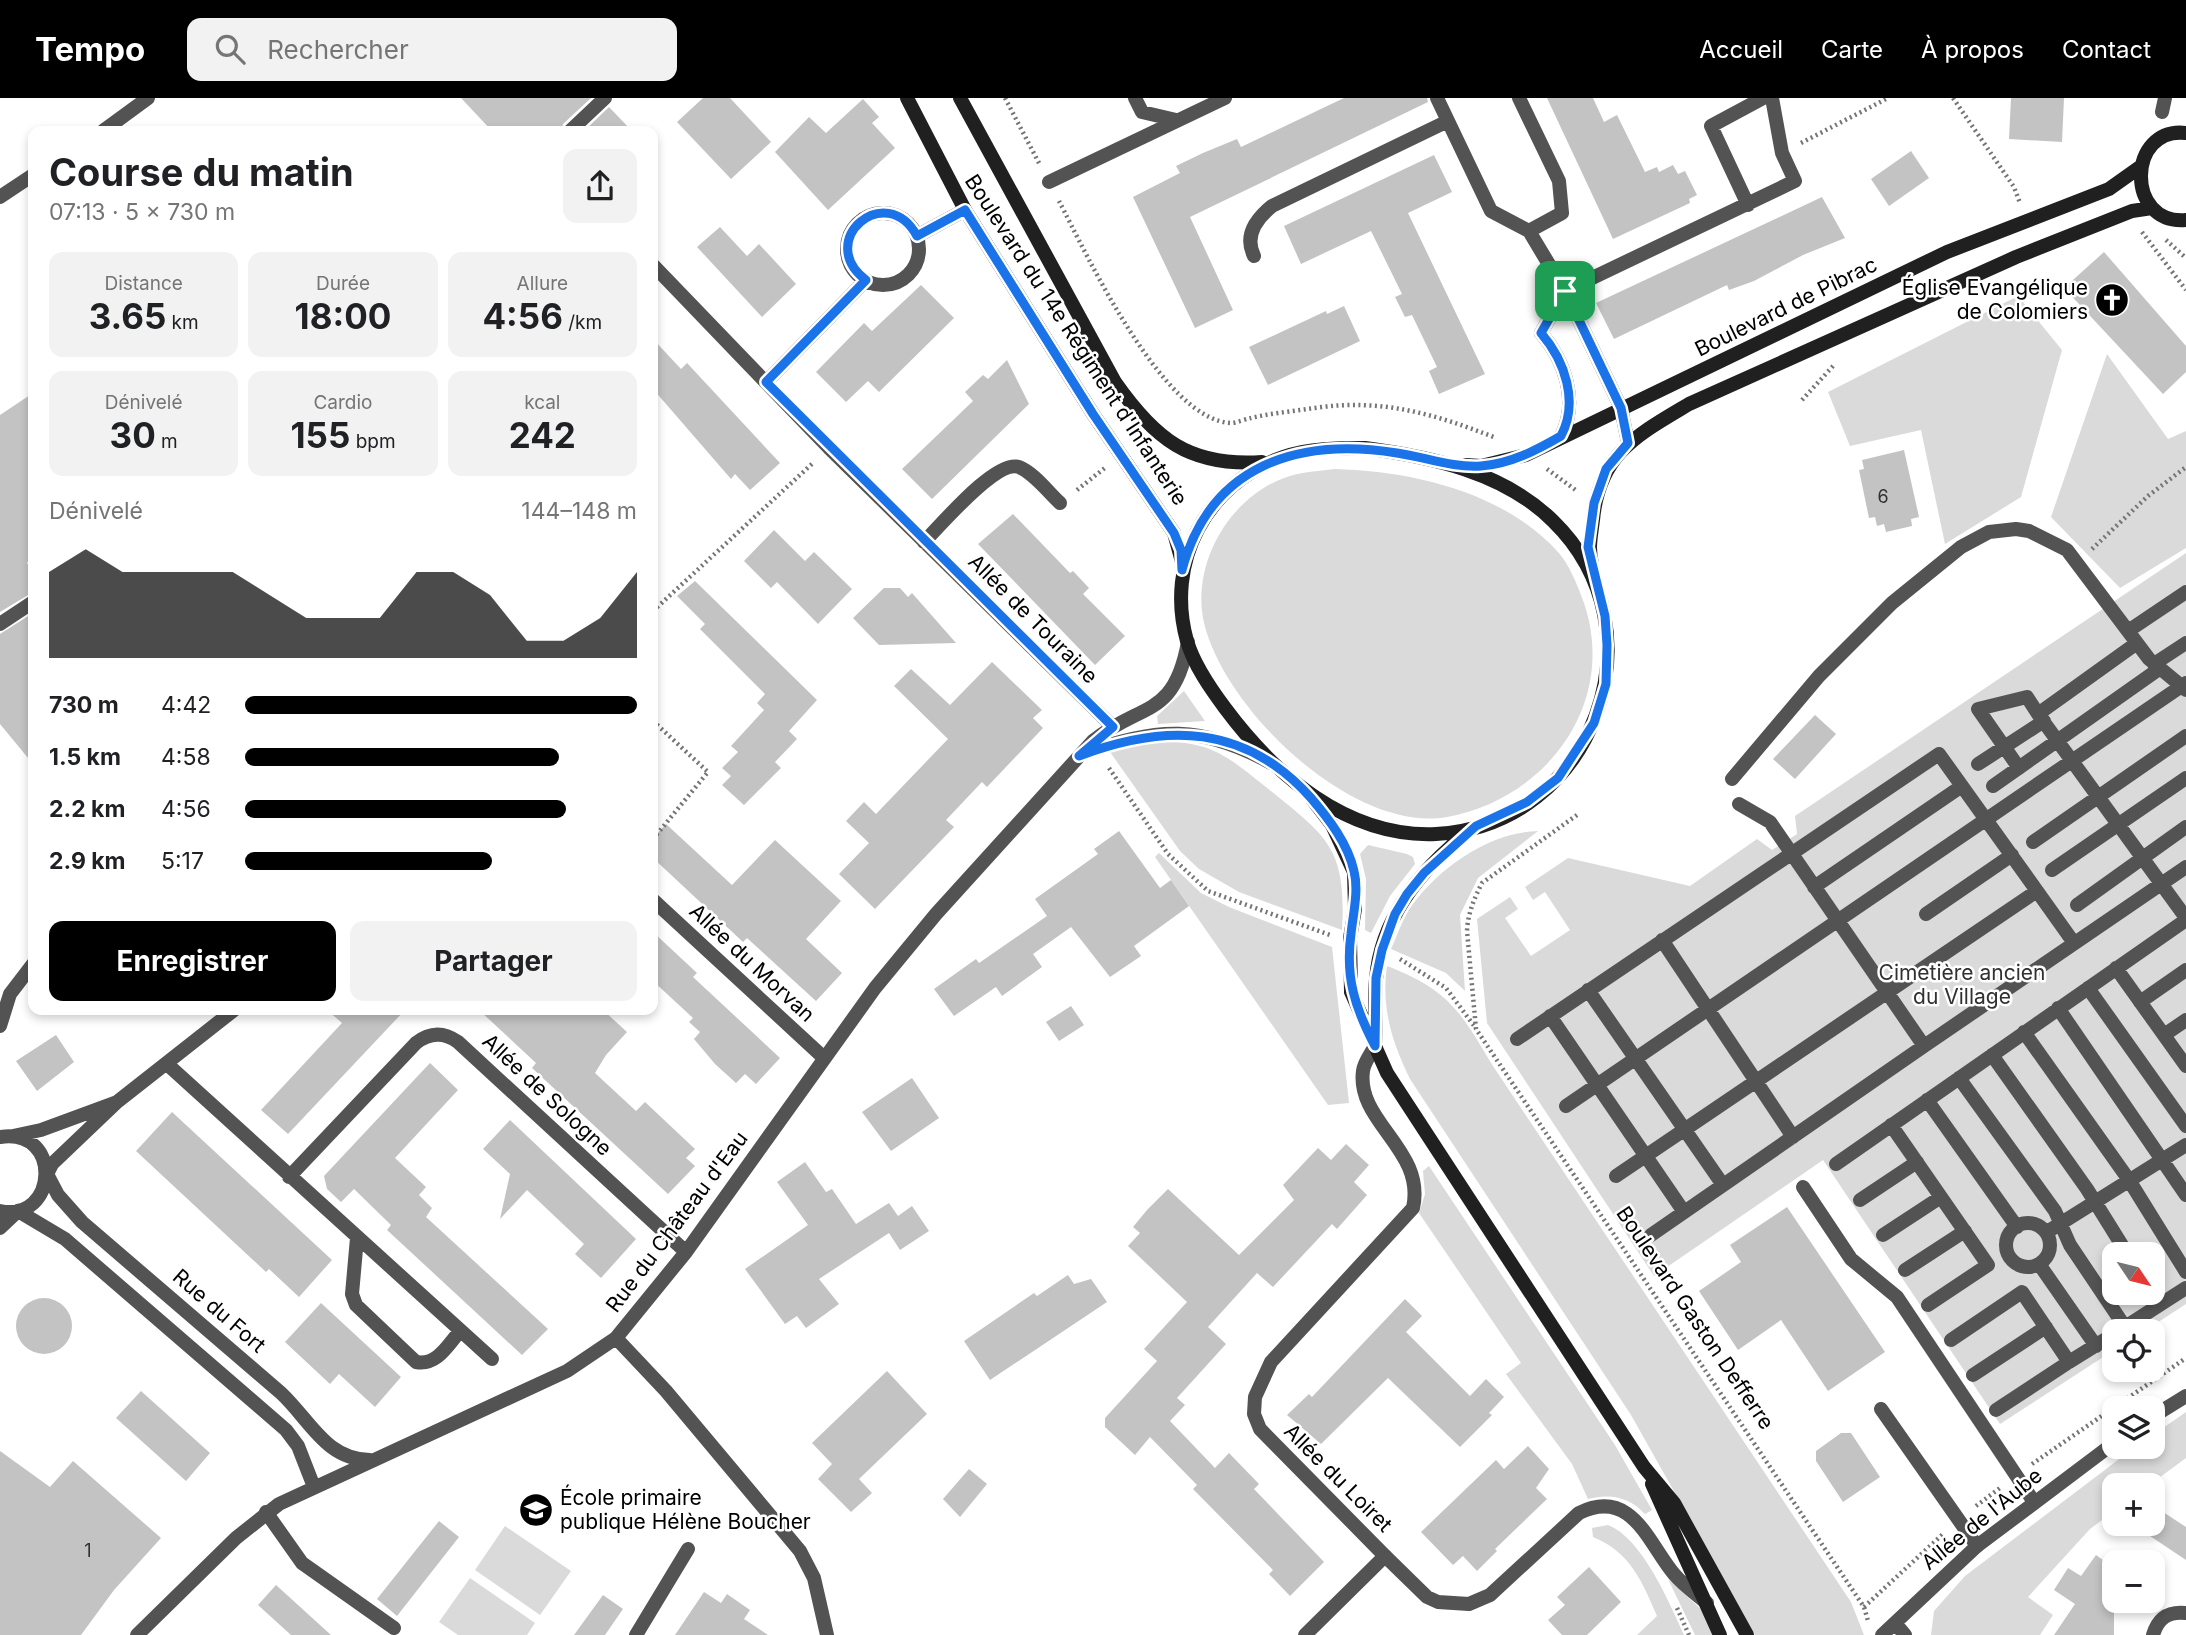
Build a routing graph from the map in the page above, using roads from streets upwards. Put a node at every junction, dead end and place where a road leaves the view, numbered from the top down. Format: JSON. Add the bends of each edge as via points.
{"nodes":[{"id":1,"x":148,"y":98,"type":"edge"},
{"id":2,"x":606,"y":98,"type":"edge"},
{"id":3,"x":907,"y":98,"type":"edge"},
{"id":4,"x":960,"y":98,"type":"edge"},
{"id":5,"x":1135,"y":98,"type":"edge"},
{"id":6,"x":1225,"y":98,"type":"edge"},
{"id":7,"x":1437,"y":98,"type":"edge"},
{"id":8,"x":1519,"y":98,"type":"edge"},
{"id":9,"x":1763,"y":98,"type":"edge"},
{"id":10,"x":1772,"y":98,"type":"edge"},
{"id":11,"x":1178,"y":120,"type":"junction"},
{"id":12,"x":1448,"y":121,"type":"junction"},
{"id":13,"x":110,"y":126,"type":"edge"},
{"id":14,"x":575,"y":126,"type":"edge"},
{"id":15,"x":2186,"y":133,"type":"edge"},
{"id":16,"x":2140,"y":167,"type":"junction"},
{"id":17,"x":28,"y":178,"type":"edge"},
{"id":18,"x":1049,"y":182,"type":"road end"},
{"id":19,"x":0,"y":197,"type":"edge"},
{"id":20,"x":1748,"y":205,"type":"junction"},
{"id":21,"x":2152,"y":208,"type":"junction"},
{"id":22,"x":965,"y":210,"type":"junction"},
{"id":23,"x":2184,"y":223,"type":"edge"},
{"id":24,"x":1530,"y":232,"type":"junction"},
{"id":25,"x":917,"y":236,"type":"junction"},
{"id":26,"x":1254,"y":256,"type":"dead end"},
{"id":27,"x":658,"y":270,"type":"edge"},
{"id":28,"x":866,"y":280,"type":"junction"},
{"id":29,"x":1565,"y":291,"type":"junction"},
{"id":30,"x":766,"y":382,"type":"junction"},
{"id":31,"x":1621,"y":408,"type":"junction"},
{"id":32,"x":1561,"y":436,"type":"junction"},
{"id":33,"x":1628,"y":443,"type":"junction"},
{"id":34,"x":1271,"y":462,"type":"junction"},
{"id":35,"x":1447,"y":464,"type":"junction"},
{"id":36,"x":1060,"y":503,"type":"road end"},
{"id":37,"x":924,"y":542,"type":"junction"},
{"id":38,"x":1182,"y":570,"type":"junction"},
{"id":39,"x":1597,"y":585,"type":"junction"},
{"id":40,"x":2186,"y":592,"type":"edge"},
{"id":41,"x":28,"y":605,"type":"edge"},
{"id":42,"x":0,"y":624,"type":"edge"},
{"id":43,"x":2132,"y":637,"type":"junction"},
{"id":44,"x":1188,"y":642,"type":"junction"},
{"id":45,"x":2186,"y":643,"type":"edge"},
{"id":46,"x":2157,"y":667,"type":"junction"},
{"id":47,"x":2184,"y":686,"type":"edge"},
{"id":48,"x":2041,"y":717,"type":"junction"},
{"id":49,"x":1113,"y":727,"type":"junction"},
{"id":50,"x":2186,"y":736,"type":"edge"},
{"id":51,"x":2058,"y":741,"type":"junction"},
{"id":52,"x":2004,"y":747,"type":"junction"},
{"id":53,"x":1079,"y":756,"type":"junction"},
{"id":54,"x":2073,"y":761,"type":"junction"},
{"id":55,"x":1272,"y":763,"type":"junction"},
{"id":56,"x":1978,"y":764,"type":"dead end"},
{"id":57,"x":2019,"y":768,"type":"junction"},
{"id":58,"x":2186,"y":778,"type":"edge"},
{"id":59,"x":1732,"y":779,"type":"dead end"},
{"id":60,"x":1962,"y":786,"type":"junction"},
{"id":61,"x":1993,"y":786,"type":"dead end"},
{"id":62,"x":1302,"y":788,"type":"junction"},
{"id":63,"x":2098,"y":796,"type":"junction"},
{"id":64,"x":1739,"y":804,"type":"dead end"},
{"id":65,"x":1986,"y":820,"type":"junction"},
{"id":66,"x":2119,"y":824,"type":"junction"},
{"id":67,"x":1476,"y":826,"type":"junction"},
{"id":68,"x":2186,"y":827,"type":"edge"},
{"id":69,"x":2033,"y":842,"type":"dead end"},
{"id":70,"x":1791,"y":853,"type":"junction"},
{"id":71,"x":2012,"y":855,"type":"junction"},
{"id":72,"x":2143,"y":858,"type":"junction"},
{"id":73,"x":2186,"y":867,"type":"edge"},
{"id":74,"x":2052,"y":870,"type":"dead end"},
{"id":75,"x":2161,"y":883,"type":"junction"},
{"id":76,"x":1814,"y":887,"type":"junction"},
{"id":77,"x":2037,"y":891,"type":"junction"},
{"id":78,"x":658,"y":905,"type":"edge"},
{"id":79,"x":2077,"y":905,"type":"dead end"},
{"id":80,"x":1926,"y":914,"type":"dead end"},
{"id":81,"x":2186,"y":919,"type":"edge"},
{"id":82,"x":1838,"y":921,"type":"junction"},
{"id":83,"x":1662,"y":940,"type":"junction"},
{"id":84,"x":2074,"y":943,"type":"junction"},
{"id":85,"x":2116,"y":968,"type":"junction"},
{"id":86,"x":2186,"y":970,"type":"edge"},
{"id":87,"x":28,"y":971,"type":"edge"},
{"id":88,"x":2088,"y":988,"type":"junction"},
{"id":89,"x":1588,"y":990,"type":"junction"},
{"id":90,"x":1886,"y":992,"type":"junction"},
{"id":91,"x":2140,"y":1002,"type":"junction"},
{"id":92,"x":1707,"y":1008,"type":"junction"},
{"id":93,"x":2058,"y":1008,"type":"junction"},
{"id":94,"x":228,"y":1015,"type":"edge"},
{"id":95,"x":1550,"y":1016,"type":"junction"},
{"id":96,"x":2186,"y":1020,"type":"edge"},
{"id":97,"x":0,"y":1026,"type":"edge"},
{"id":98,"x":2024,"y":1032,"type":"junction"},
{"id":99,"x":2164,"y":1035,"type":"junction"},
{"id":100,"x":1517,"y":1039,"type":"dead end"},
{"id":101,"x":1375,"y":1046,"type":"junction"},
{"id":102,"x":1924,"y":1046,"type":"junction"},
{"id":103,"x":1992,"y":1055,"type":"junction"},
{"id":104,"x":823,"y":1056,"type":"junction"},
{"id":105,"x":1635,"y":1058,"type":"junction"},
{"id":106,"x":166,"y":1064,"type":"junction"},
{"id":107,"x":2186,"y":1066,"type":"edge"},
{"id":108,"x":1959,"y":1078,"type":"junction"},
{"id":109,"x":1756,"y":1081,"type":"junction"},
{"id":110,"x":1597,"y":1085,"type":"junction"},
{"id":111,"x":1927,"y":1100,"type":"junction"},
{"id":112,"x":117,"y":1102,"type":"junction"},
{"id":113,"x":1566,"y":1106,"type":"dead end"},
{"id":114,"x":1891,"y":1125,"type":"junction"},
{"id":115,"x":2186,"y":1126,"type":"edge"},
{"id":116,"x":1685,"y":1129,"type":"junction"},
{"id":117,"x":4,"y":1136,"type":"edge"},
{"id":118,"x":1793,"y":1137,"type":"junction"},
{"id":119,"x":2186,"y":1145,"type":"edge"},
{"id":120,"x":1646,"y":1156,"type":"junction"},
{"id":121,"x":2162,"y":1159,"type":"junction"},
{"id":122,"x":1917,"y":1162,"type":"junction"},
{"id":123,"x":1836,"y":1164,"type":"dead end"},
{"id":124,"x":47,"y":1174,"type":"junction"},
{"id":125,"x":1616,"y":1176,"type":"dead end"},
{"id":126,"x":289,"y":1177,"type":"junction"},
{"id":127,"x":2129,"y":1180,"type":"junction"},
{"id":128,"x":1723,"y":1185,"type":"junction"},
{"id":129,"x":1803,"y":1187,"type":"dead end"},
{"id":130,"x":2186,"y":1195,"type":"edge"},
{"id":131,"x":1941,"y":1197,"type":"junction"},
{"id":132,"x":1860,"y":1200,"type":"dead end"},
{"id":133,"x":2095,"y":1202,"type":"junction"},
{"id":134,"x":0,"y":1211,"type":"edge"},
{"id":135,"x":18,"y":1211,"type":"junction"},
{"id":136,"x":1684,"y":1212,"type":"junction"},
{"id":137,"x":2060,"y":1223,"type":"junction"},
{"id":138,"x":2017,"y":1227,"type":"junction"},
{"id":139,"x":0,"y":1228,"type":"edge"},
{"id":140,"x":1965,"y":1231,"type":"junction"},
{"id":141,"x":2047,"y":1232,"type":"junction"},
{"id":142,"x":1651,"y":1235,"type":"dead end"},
{"id":143,"x":1883,"y":1235,"type":"dead end"},
{"id":144,"x":356,"y":1238,"type":"junction"},
{"id":145,"x":2120,"y":1242,"type":"edge"},
{"id":146,"x":686,"y":1252,"type":"junction"},
{"id":147,"x":2014,"y":1261,"type":"junction"},
{"id":148,"x":2039,"y":1264,"type":"junction"},
{"id":149,"x":1988,"y":1265,"type":"junction"},
{"id":150,"x":1905,"y":1270,"type":"dead end"},
{"id":151,"x":2186,"y":1272,"type":"edge"},
{"id":152,"x":2186,"y":1288,"type":"edge"},
{"id":153,"x":2022,"y":1292,"type":"junction"},
{"id":154,"x":2165,"y":1296,"type":"edge"},
{"id":155,"x":1928,"y":1306,"type":"dead end"},
{"id":156,"x":2148,"y":1306,"type":"edge"},
{"id":157,"x":2112,"y":1319,"type":"edge"},
{"id":158,"x":2133,"y":1319,"type":"edge"},
{"id":159,"x":2046,"y":1327,"type":"junction"},
{"id":160,"x":460,"y":1331,"type":"junction"},
{"id":161,"x":616,"y":1338,"type":"junction"},
{"id":162,"x":1951,"y":1340,"type":"dead end"},
{"id":163,"x":2102,"y":1342,"type":"edge"},
{"id":164,"x":2096,"y":1346,"type":"junction"},
{"id":165,"x":492,"y":1359,"type":"dead end"},
{"id":166,"x":2070,"y":1362,"type":"junction"},
{"id":167,"x":1973,"y":1375,"type":"dead end"},
{"id":168,"x":2186,"y":1396,"type":"edge"},
{"id":169,"x":1881,"y":1409,"type":"dead end"},
{"id":170,"x":2165,"y":1409,"type":"edge"},
{"id":171,"x":1996,"y":1410,"type":"dead end"},
{"id":172,"x":2102,"y":1452,"type":"edge"},
{"id":173,"x":375,"y":1460,"type":"junction"},
{"id":174,"x":1644,"y":1467,"type":"junction"},
{"id":175,"x":314,"y":1487,"type":"junction"},
{"id":176,"x":2035,"y":1502,"type":"junction"},
{"id":177,"x":266,"y":1512,"type":"junction"},
{"id":178,"x":1977,"y":1546,"type":"junction"},
{"id":179,"x":688,"y":1549,"type":"dead end"},
{"id":180,"x":1385,"y":1556,"type":"junction"},
{"id":181,"x":1708,"y":1604,"type":"junction"},
{"id":182,"x":2186,"y":1613,"type":"edge"},
{"id":183,"x":1895,"y":1623,"type":"junction"},
{"id":184,"x":394,"y":1628,"type":"dead end"},
{"id":185,"x":137,"y":1635,"type":"edge"},
{"id":186,"x":636,"y":1635,"type":"edge"},
{"id":187,"x":827,"y":1635,"type":"edge"},
{"id":188,"x":1304,"y":1635,"type":"edge"},
{"id":189,"x":1720,"y":1635,"type":"edge"},
{"id":190,"x":1747,"y":1635,"type":"edge"},
{"id":191,"x":1882,"y":1635,"type":"edge"},
{"id":192,"x":1905,"y":1635,"type":"edge"},
{"id":193,"x":2153,"y":1635,"type":"edge"}],
"edges":[{"from":1,"to":13,"type":"street"},
{"from":2,"to":14,"type":"street"},
{"from":3,"to":22,"type":"street","name":"Boulevard du 14e Régiment d'Infanterie"},
{"from":4,"to":34,"type":"street","name":"Boulevard du 14e Régiment d'Infanterie","via":[[1115,382],[1145,422],[1185,451],[1207,460]]},
{"from":5,"to":11,"type":"street","via":[[1142,112]]},
{"from":6,"to":11,"type":"street"},
{"from":7,"to":12,"type":"street"},
{"from":8,"to":24,"type":"street","via":[[1559,181],[1562,213]]},
{"from":9,"to":20,"type":"street","via":[[1711,126]]},
{"from":10,"to":20,"type":"street","via":[[1782,153],[1795,181]]},
{"from":11,"to":18,"type":"street"},
{"from":12,"to":24,"type":"street","via":[[1491,211]]},
{"from":12,"to":26,"type":"street","via":[[1272,206],[1251,234]]},
{"from":15,"to":16,"type":"street","name":"Boulevard de Pibrac","via":[[2167,135],[2155,143]]},
{"from":16,"to":21,"type":"street","via":[[2139,182]]},
{"from":16,"to":31,"type":"street","name":"Boulevard de Pibrac","via":[[2109,189],[1947,253]]},
{"from":17,"to":19,"type":"street"},
{"from":20,"to":29,"type":"street"},
{"from":21,"to":23,"type":"street"},
{"from":21,"to":33,"type":"street","via":[[2132,211],[2016,257],[1689,404]]},
{"from":22,"to":25,"type":"street"},
{"from":22,"to":38,"type":"street","name":"Boulevard du 14e Régiment d'Infanterie","via":[[1174,533]]},
{"from":24,"to":29,"type":"street"},
{"from":25,"to":28,"type":"street","via":[[918,255],[910,273],[894,283]]},
{"from":25,"to":28,"type":"street","via":[[907,221],[890,214],[872,215],[857,225],[847,250],[852,267]]},
{"from":27,"to":30,"type":"street","name":"Allée de Touraine"},
{"from":28,"to":30,"type":"street"},
{"from":29,"to":31,"type":"street"},
{"from":29,"to":32,"type":"street","via":[[1541,333],[1568,383],[1570,410]]},
{"from":30,"to":37,"type":"street","name":"Allée de Touraine"},
{"from":31,"to":32,"type":"street","name":"Boulevard de Pibrac"},
{"from":31,"to":33,"type":"street"},
{"from":32,"to":35,"type":"street","name":"Boulevard de Pibrac","via":[[1504,461],[1481,466]]},
{"from":33,"to":39,"type":"street","via":[[1606,469],[1594,503],[1588,547]]},
{"from":34,"to":35,"type":"street","via":[[1301,452],[1340,448],[1396,452]]},
{"from":34,"to":38,"type":"street","via":[[1237,480],[1212,505]]},
{"from":35,"to":39,"type":"street","via":[[1505,487],[1545,513],[1578,550]]},
{"from":36,"to":37,"type":"street","via":[[1023,469],[1005,467],[991,475]]},
{"from":37,"to":49,"type":"street","name":"Allée de Touraine"},
{"from":38,"to":44,"type":"street","via":[[1181,610]]},
{"from":39,"to":67,"type":"street","via":[[1605,616],[1608,667],[1601,703],[1586,740],[1558,778],[1541,792]]},
{"from":40,"to":43,"type":"street"},
{"from":41,"to":42,"type":"street"},
{"from":43,"to":46,"type":"street"},
{"from":43,"to":48,"type":"street"},
{"from":43,"to":59,"type":"street","via":[[2078,561],[2053,541],[2016,528],[1989,532],[1961,547],[1892,603],[1844,650]]},
{"from":44,"to":49,"type":"street","name":"Rue du Château d'Eau","via":[[1173,687],[1157,705]]},
{"from":44,"to":55,"type":"street","via":[[1216,695]]},
{"from":45,"to":46,"type":"street"},
{"from":46,"to":47,"type":"street"},
{"from":46,"to":51,"type":"street"},
{"from":47,"to":54,"type":"street"},
{"from":48,"to":51,"type":"street"},
{"from":48,"to":52,"type":"street"},
{"from":48,"to":52,"type":"street","via":[[2027,697],[1978,709]]},
{"from":49,"to":53,"type":"street","name":"Rue du Château d'Eau"},
{"from":50,"to":63,"type":"street"},
{"from":51,"to":54,"type":"street"},
{"from":51,"to":57,"type":"street"},
{"from":52,"to":56,"type":"street"},
{"from":52,"to":57,"type":"street"},
{"from":53,"to":55,"type":"street","name":"Rue du Château d'Eau","via":[[1128,738],[1188,733],[1219,738]]},
{"from":53,"to":104,"type":"street","name":"Rue du Château d'Eau","via":[[936,914]]},
{"from":54,"to":63,"type":"street"},
{"from":54,"to":65,"type":"street"},
{"from":55,"to":62,"type":"street"},
{"from":57,"to":61,"type":"street"},
{"from":58,"to":66,"type":"street"},
{"from":60,"to":65,"type":"street"},
{"from":60,"to":70,"type":"street","via":[[1939,754]]},
{"from":60,"to":76,"type":"street"},
{"from":62,"to":67,"type":"street","via":[[1352,817],[1395,830],[1436,834]]},
{"from":62,"to":101,"type":"street","via":[[1332,825],[1354,872],[1351,992]]},
{"from":63,"to":66,"type":"street"},
{"from":63,"to":69,"type":"street"},
{"from":64,"to":70,"type":"street","via":[[1770,822]]},
{"from":65,"to":71,"type":"street"},
{"from":65,"to":82,"type":"street"},
{"from":66,"to":72,"type":"street"},
{"from":66,"to":74,"type":"street"},
{"from":67,"to":101,"type":"street","via":[[1424,873],[1395,914],[1376,978]]},
{"from":68,"to":72,"type":"street"},
{"from":70,"to":76,"type":"street"},
{"from":70,"to":83,"type":"street"},
{"from":71,"to":77,"type":"street"},
{"from":71,"to":80,"type":"street"},
{"from":72,"to":75,"type":"street"},
{"from":72,"to":79,"type":"street"},
{"from":73,"to":75,"type":"street"},
{"from":75,"to":81,"type":"street"},
{"from":75,"to":84,"type":"street"},
{"from":76,"to":82,"type":"street"},
{"from":77,"to":84,"type":"street"},
{"from":77,"to":90,"type":"street"},
{"from":78,"to":104,"type":"street","name":"Allée du Morvan"},
{"from":81,"to":85,"type":"street"},
{"from":82,"to":90,"type":"street"},
{"from":82,"to":92,"type":"street"},
{"from":83,"to":89,"type":"street"},
{"from":83,"to":92,"type":"street"},
{"from":84,"to":102,"type":"street"},
{"from":85,"to":88,"type":"street"},
{"from":85,"to":91,"type":"street"},
{"from":86,"to":91,"type":"street"},
{"from":87,"to":97,"type":"street","via":[[10,994]]},
{"from":88,"to":93,"type":"street"},
{"from":88,"to":115,"type":"street"},
{"from":89,"to":95,"type":"street"},
{"from":89,"to":105,"type":"street"},
{"from":90,"to":102,"type":"street"},
{"from":90,"to":109,"type":"street"},
{"from":91,"to":99,"type":"street"},
{"from":92,"to":105,"type":"street"},
{"from":92,"to":109,"type":"street"},
{"from":93,"to":98,"type":"street"},
{"from":93,"to":121,"type":"street"},
{"from":94,"to":106,"type":"street"},
{"from":95,"to":100,"type":"street"},
{"from":95,"to":110,"type":"street"},
{"from":96,"to":99,"type":"street"},
{"from":98,"to":103,"type":"street"},
{"from":98,"to":127,"type":"street"},
{"from":99,"to":107,"type":"street"},
{"from":101,"to":174,"type":"street","via":[[1402,1099]]},
{"from":101,"to":180,"type":"street","name":"Allée du Loiret","via":[[1363,1072],[1366,1090],[1412,1172],[1413,1208],[1271,1362],[1254,1406],[1265,1435]]},
{"from":102,"to":118,"type":"street"},
{"from":103,"to":108,"type":"street"},
{"from":103,"to":133,"type":"street"},
{"from":104,"to":146,"type":"street","name":"Rue du Château d'Eau"},
{"from":105,"to":110,"type":"street"},
{"from":105,"to":116,"type":"street"},
{"from":106,"to":112,"type":"street"},
{"from":106,"to":126,"type":"street"},
{"from":108,"to":111,"type":"street"},
{"from":108,"to":137,"type":"street"},
{"from":109,"to":116,"type":"street"},
{"from":109,"to":118,"type":"street"},
{"from":110,"to":113,"type":"street"},
{"from":110,"to":120,"type":"street"},
{"from":111,"to":114,"type":"street"},
{"from":111,"to":138,"type":"street"},
{"from":112,"to":117,"type":"street","via":[[41,1130]]},
{"from":112,"to":124,"type":"street","via":[[60,1154]]},
{"from":114,"to":122,"type":"street"},
{"from":114,"to":123,"type":"street"},
{"from":116,"to":120,"type":"street"},
{"from":116,"to":128,"type":"street"},
{"from":117,"to":124,"type":"street","name":"Rue du Fort","via":[[37,1148]]},
{"from":118,"to":128,"type":"street"},
{"from":119,"to":121,"type":"street"},
{"from":120,"to":125,"type":"street"},
{"from":120,"to":136,"type":"street"},
{"from":121,"to":127,"type":"street"},
{"from":121,"to":130,"type":"street"},
{"from":122,"to":131,"type":"street"},
{"from":122,"to":132,"type":"street"},
{"from":124,"to":135,"type":"street","via":[[37,1200]]},
{"from":124,"to":173,"type":"street","name":"Rue du Fort","via":[[82,1222],[281,1392],[324,1443],[346,1457]]},
{"from":126,"to":144,"type":"street"},
{"from":126,"to":146,"type":"street","name":"Allée de Sologne","via":[[416,1043],[428,1035],[442,1034],[458,1042]]},
{"from":127,"to":133,"type":"street"},
{"from":127,"to":151,"type":"street"},
{"from":128,"to":136,"type":"street"},
{"from":129,"to":176,"type":"street","via":[[1851,1259],[1897,1297]]},
{"from":131,"to":140,"type":"street"},
{"from":131,"to":143,"type":"street"},
{"from":133,"to":137,"type":"street"},
{"from":133,"to":145,"type":"street"},
{"from":134,"to":135,"type":"street"},
{"from":135,"to":139,"type":"street"},
{"from":135,"to":175,"type":"street","via":[[65,1239],[286,1430],[298,1446]]},
{"from":136,"to":142,"type":"street"},
{"from":137,"to":141,"type":"street"},
{"from":137,"to":157,"type":"street"},
{"from":138,"to":141,"type":"street","via":[[2030,1223]]},
{"from":138,"to":147,"type":"street","via":[[2007,1239]]},
{"from":140,"to":149,"type":"street"},
{"from":140,"to":150,"type":"street"},
{"from":141,"to":148,"type":"street","via":[[2050,1251]]},
{"from":144,"to":160,"type":"street"},
{"from":144,"to":160,"type":"street","via":[[352,1294],[356,1305],[416,1362],[430,1362],[440,1355]]},
{"from":146,"to":161,"type":"street","name":"Rue du Château d'Eau"},
{"from":147,"to":148,"type":"street","via":[[2027,1267]]},
{"from":147,"to":149,"type":"street"},
{"from":147,"to":153,"type":"street"},
{"from":148,"to":164,"type":"street"},
{"from":149,"to":155,"type":"street"},
{"from":152,"to":154,"type":"street"},
{"from":153,"to":159,"type":"street"},
{"from":153,"to":162,"type":"street"},
{"from":156,"to":158,"type":"street"},
{"from":159,"to":166,"type":"street"},
{"from":159,"to":167,"type":"street"},
{"from":160,"to":165,"type":"street"},
{"from":161,"to":173,"type":"street","name":"Rue du Château d'Eau","via":[[567,1371]]},
{"from":161,"to":187,"type":"street","via":[[800,1551],[814,1578]]},
{"from":163,"to":164,"type":"street"},
{"from":164,"to":166,"type":"street"},
{"from":166,"to":171,"type":"street"},
{"from":168,"to":170,"type":"street"},
{"from":169,"to":178,"type":"street"},
{"from":172,"to":176,"type":"street","name":"Allée de l'Aube"},
{"from":173,"to":175,"type":"street","name":"Rue du Château d'Eau"},
{"from":174,"to":181,"type":"street"},
{"from":174,"to":190,"type":"street","via":[[1674,1503]]},
{"from":175,"to":177,"type":"street","name":"Rue du Château d'Eau"},
{"from":176,"to":178,"type":"street","name":"Allée de l'Aube"},
{"from":177,"to":184,"type":"street","via":[[302,1563]]},
{"from":177,"to":185,"type":"street","name":"Rue du Château d'Eau"},
{"from":178,"to":183,"type":"street","name":"Allée de l'Aube"},
{"from":179,"to":186,"type":"street"},
{"from":180,"to":181,"type":"street","name":"Allée du Loiret","via":[[1427,1597],[1449,1605],[1469,1604],[1490,1595],[1579,1513],[1609,1508],[1633,1517],[1675,1576]]},
{"from":180,"to":188,"type":"street"},
{"from":181,"to":189,"type":"street"},
{"from":182,"to":193,"type":"street","via":[[2169,1613]]},
{"from":183,"to":191,"type":"street","name":"Allée de l'Aube"},
{"from":183,"to":192,"type":"street"}]}
